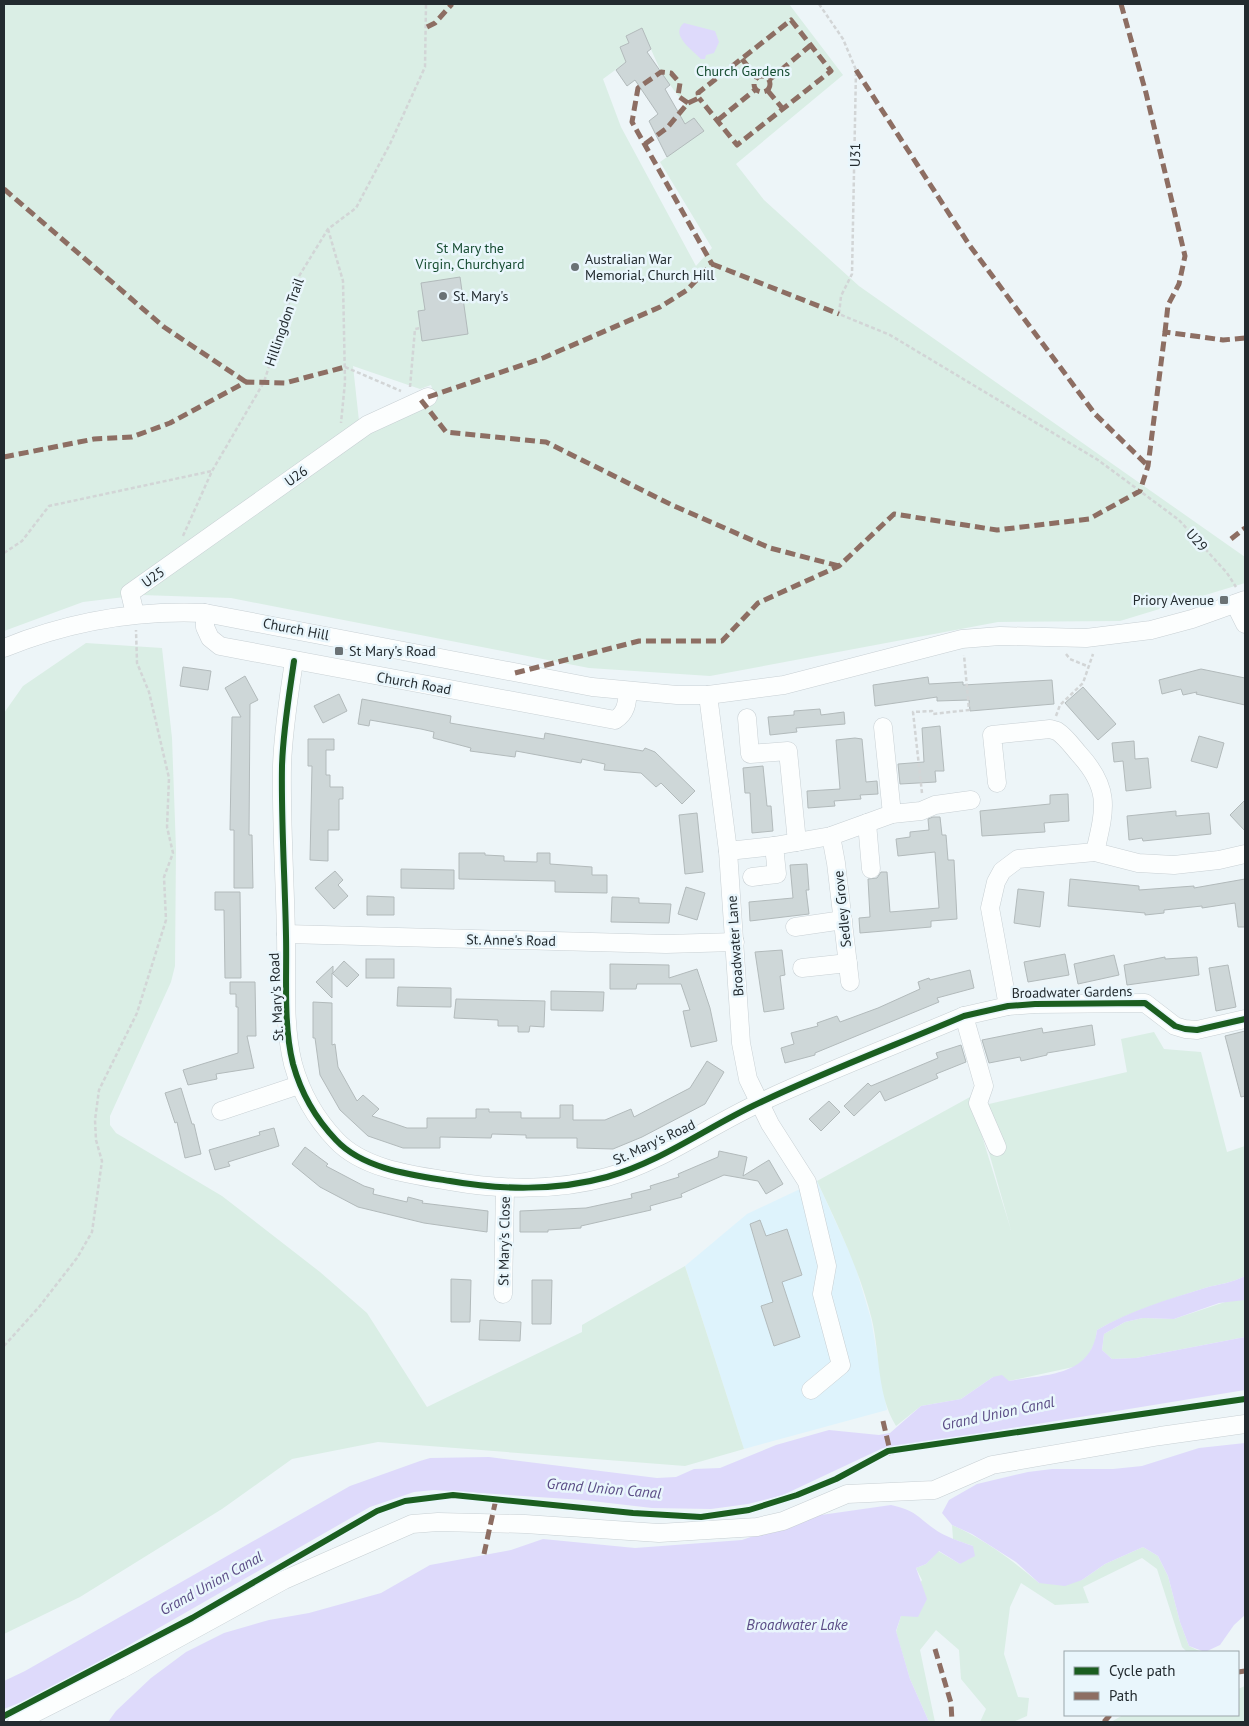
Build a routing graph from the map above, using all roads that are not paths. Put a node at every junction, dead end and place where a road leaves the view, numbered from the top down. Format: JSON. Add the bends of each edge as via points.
{"nodes":[{"id":1,"x":428,"y":396,"type":"dead end"},
{"id":2,"x":170,"y":565,"type":"joint"},
{"id":3,"x":1242,"y":601,"type":"edge"},
{"id":4,"x":205,"y":613,"type":"junction"},
{"id":5,"x":135,"y":614,"type":"junction"},
{"id":6,"x":1245,"y":624,"type":"edge"},
{"id":7,"x":4,"y":648,"type":"edge"},
{"id":8,"x":294,"y":661,"type":"junction"},
{"id":9,"x":628,"y":692,"type":"junction"},
{"id":10,"x":708,"y":696,"type":"junction"},
{"id":11,"x":747,"y":718,"type":"dead end"},
{"id":12,"x":883,"y":727,"type":"dead end"},
{"id":13,"x":996,"y":783,"type":"dead end"},
{"id":14,"x":971,"y":800,"type":"dead end"},
{"id":15,"x":892,"y":814,"type":"junction"},
{"id":16,"x":868,"y":823,"type":"junction"},
{"id":17,"x":831,"y":836,"type":"junction"},
{"id":18,"x":798,"y":842,"type":"junction"},
{"id":19,"x":774,"y":846,"type":"junction"},
{"id":20,"x":728,"y":851,"type":"junction"},
{"id":21,"x":1095,"y":852,"type":"junction"},
{"id":22,"x":1245,"y":854,"type":"edge"},
{"id":23,"x":871,"y":869,"type":"dead end"},
{"id":24,"x":752,"y":877,"type":"dead end"},
{"id":25,"x":842,"y":920,"type":"junction"},
{"id":26,"x":795,"y":927,"type":"dead end"},
{"id":27,"x":286,"y":934,"type":"junction"},
{"id":28,"x":735,"y":942,"type":"junction"},
{"id":29,"x":848,"y":963,"type":"junction"},
{"id":30,"x":802,"y":968,"type":"dead end"},
{"id":31,"x":850,"y":982,"type":"dead end"},
{"id":32,"x":1008,"y":1006,"type":"junction"},
{"id":33,"x":964,"y":1016,"type":"junction"},
{"id":34,"x":1245,"y":1019,"type":"edge"},
{"id":35,"x":299,"y":1085,"type":"junction"},
{"id":36,"x":759,"y":1103,"type":"junction"},
{"id":37,"x":221,"y":1111,"type":"dead end"},
{"id":38,"x":997,"y":1147,"type":"dead end"},
{"id":39,"x":505,"y":1188,"type":"junction"},
{"id":40,"x":502,"y":1294,"type":"dead end"},
{"id":41,"x":811,"y":1390,"type":"dead end"},
{"id":42,"x":1245,"y":1424,"type":"edge"},
{"id":43,"x":17,"y":1722,"type":"edge"}],
"edges":[{"from":1,"to":2,"type":"street","name":"U26","via":[[367,426]]},
{"from":2,"to":5,"type":"street","name":"U25","via":[[130,593]]},
{"from":3,"to":6,"type":"street"},
{"from":3,"to":10,"type":"street","name":"Church Hill","via":[[1151,630],[1086,638],[1000,636],[962,639],[784,685]]},
{"from":4,"to":5,"type":"street","name":"Church Hill"},
{"from":4,"to":8,"type":"street","name":"Church Road","via":[[205,627],[210,638],[220,646]]},
{"from":4,"to":9,"type":"street","name":"Church Hill","via":[[515,674]]},
{"from":5,"to":7,"type":"street","name":"Church Hill","via":[[80,623]]},
{"from":8,"to":9,"type":"street","name":"Church Road","via":[[614,720],[627,706]]},
{"from":8,"to":27,"type":"street","name":"St. Mary's Road","via":[[282,765]]},
{"from":9,"to":10,"type":"street","name":"Church Hill"},
{"from":10,"to":20,"type":"street","name":"Broadwater Lane"},
{"from":11,"to":18,"type":"street","via":[[750,754],[788,751]]},
{"from":12,"to":15,"type":"street"},
{"from":13,"to":21,"type":"street","via":[[992,735],[1050,729],[1063,736],[1094,771],[1101,788],[1103,804]]},
{"from":14,"to":15,"type":"street"},
{"from":15,"to":16,"type":"street"},
{"from":16,"to":17,"type":"street"},
{"from":16,"to":23,"type":"street"},
{"from":17,"to":18,"type":"street"},
{"from":17,"to":25,"type":"street","name":"Sedley Grove"},
{"from":18,"to":19,"type":"street"},
{"from":19,"to":20,"type":"street"},
{"from":19,"to":24,"type":"street","via":[[777,874]]},
{"from":20,"to":28,"type":"street","name":"Broadwater Lane"},
{"from":21,"to":22,"type":"street","via":[[1138,863],[1174,865]]},
{"from":21,"to":32,"type":"street","via":[[1018,859],[1002,871],[990,908]]},
{"from":25,"to":26,"type":"street"},
{"from":25,"to":29,"type":"street","name":"Sedley Grove"},
{"from":27,"to":28,"type":"street","name":"St. Anne's Road","via":[[666,944]]},
{"from":27,"to":35,"type":"street","name":"St. Mary's Road","via":[[289,1035]]},
{"from":28,"to":36,"type":"street","name":"Broadwater Lane","via":[[741,1043],[748,1078]]},
{"from":29,"to":30,"type":"street"},
{"from":29,"to":31,"type":"street","name":"Sedley Grove"},
{"from":32,"to":33,"type":"street","name":"Broadwater Gardens"},
{"from":32,"to":34,"type":"street","name":"Broadwater Gardens","via":[[1144,1003],[1176,1026],[1197,1030]]},
{"from":33,"to":36,"type":"street","name":"Broadwater Gardens"},
{"from":33,"to":38,"type":"street","via":[[984,1086],[978,1103]]},
{"from":35,"to":37,"type":"street"},
{"from":35,"to":39,"type":"street","name":"St. Mary's Road","via":[[317,1117],[337,1142],[350,1152],[374,1163],[425,1178]]},
{"from":36,"to":39,"type":"street","name":"St. Mary's Road","via":[[636,1166],[606,1177],[574,1183]]},
{"from":36,"to":41,"type":"street","name":"Broadwater Lane","via":[[807,1182],[828,1266],[822,1294],[841,1365]]},
{"from":39,"to":40,"type":"street","name":"St Mary's Close"},
{"from":42,"to":43,"type":"street","via":[[992,1465],[934,1490],[847,1494],[783,1521],[757,1527],[659,1532],[524,1524],[412,1524],[284,1580]]}]}
